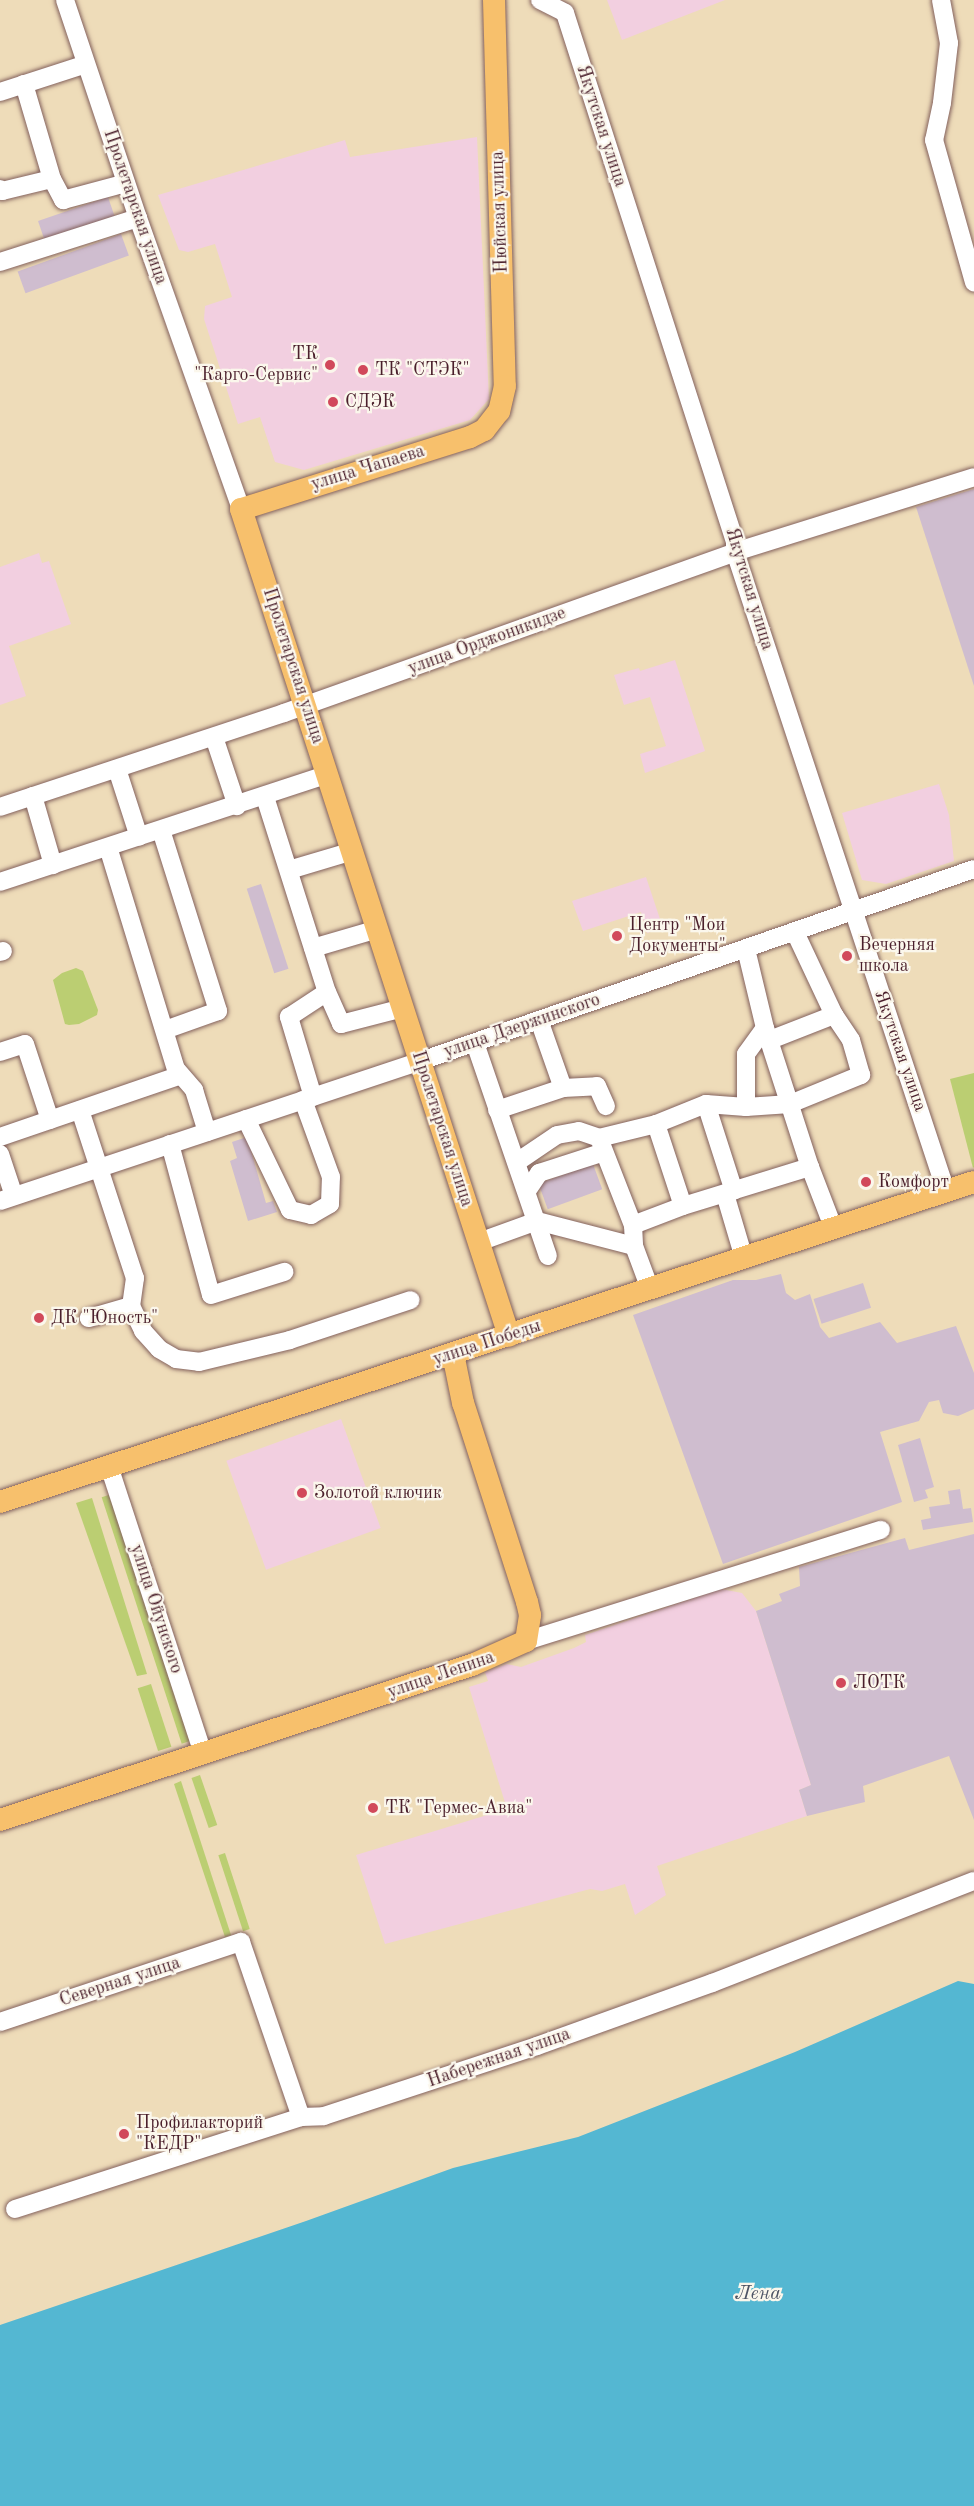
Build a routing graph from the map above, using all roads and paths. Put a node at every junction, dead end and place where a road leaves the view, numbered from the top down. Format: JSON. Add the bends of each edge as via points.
{"nodes":[{"id":1,"x":65,"y":0,"type":"edge"},
{"id":2,"x":494,"y":0,"type":"edge"},
{"id":3,"x":540,"y":0,"type":"edge"},
{"id":4,"x":941,"y":0,"type":"edge"},
{"id":5,"x":86,"y":64,"type":"junction"},
{"id":6,"x":24,"y":84,"type":"junction"},
{"id":7,"x":0,"y":92,"type":"edge"},
{"id":8,"x":52,"y":179,"type":"junction"},
{"id":9,"x":126,"y":183,"type":"junction"},
{"id":10,"x":0,"y":189,"type":"edge"},
{"id":11,"x":138,"y":218,"type":"junction"},
{"id":12,"x":0,"y":262,"type":"edge"},
{"id":13,"x":974,"y":282,"type":"edge"},
{"id":14,"x":492,"y":421,"type":"joint"},
{"id":15,"x":974,"y":477,"type":"edge"},
{"id":16,"x":241,"y":509,"type":"junction"},
{"id":17,"x":735,"y":552,"type":"junction"},
{"id":18,"x":306,"y":706,"type":"junction"},
{"id":19,"x":214,"y":737,"type":"junction"},
{"id":20,"x":117,"y":769,"type":"junction"},
{"id":21,"x":328,"y":774,"type":"junction"},
{"id":22,"x":33,"y":796,"type":"junction"},
{"id":23,"x":265,"y":797,"type":"junction"},
{"id":24,"x":237,"y":806,"type":"junction"},
{"id":25,"x":0,"y":807,"type":"edge"},
{"id":26,"x":161,"y":830,"type":"junction"},
{"id":27,"x":139,"y":837,"type":"junction"},
{"id":28,"x":108,"y":847,"type":"junction"},
{"id":29,"x":353,"y":851,"type":"junction"},
{"id":30,"x":53,"y":865,"type":"junction"},
{"id":31,"x":974,"y":869,"type":"edge"},
{"id":32,"x":289,"y":870,"type":"junction"},
{"id":33,"x":0,"y":882,"type":"edge"},
{"id":34,"x":853,"y":912,"type":"junction"},
{"id":35,"x":378,"y":929,"type":"junction"},
{"id":36,"x":795,"y":932,"type":"junction"},
{"id":37,"x":313,"y":948,"type":"junction"},
{"id":38,"x":746,"y":949,"type":"junction"},
{"id":39,"x":327,"y":992,"type":"junction"},
{"id":40,"x":404,"y":1008,"type":"junction"},
{"id":41,"x":834,"y":1015,"type":"junction"},
{"id":42,"x":539,"y":1020,"type":"junction"},
{"id":43,"x":165,"y":1030,"type":"junction"},
{"id":44,"x":767,"y":1034,"type":"junction"},
{"id":45,"x":476,"y":1042,"type":"junction"},
{"id":46,"x":0,"y":1052,"type":"edge"},
{"id":47,"x":420,"y":1061,"type":"junction"},
{"id":48,"x":181,"y":1075,"type":"junction"},
{"id":49,"x":562,"y":1088,"type":"junction"},
{"id":50,"x":308,"y":1099,"type":"junction"},
{"id":51,"x":706,"y":1104,"type":"junction"},
{"id":52,"x":790,"y":1104,"type":"junction"},
{"id":53,"x":606,"y":1106,"type":"dead end"},
{"id":54,"x":746,"y":1107,"type":"junction"},
{"id":55,"x":80,"y":1110,"type":"junction"},
{"id":56,"x":498,"y":1110,"type":"junction"},
{"id":57,"x":246,"y":1119,"type":"junction"},
{"id":58,"x":50,"y":1120,"type":"junction"},
{"id":59,"x":656,"y":1124,"type":"junction"},
{"id":60,"x":207,"y":1132,"type":"junction"},
{"id":61,"x":0,"y":1137,"type":"edge"},
{"id":62,"x":170,"y":1144,"type":"junction"},
{"id":63,"x":601,"y":1145,"type":"junction"},
{"id":64,"x":0,"y":1154,"type":"edge"},
{"id":65,"x":517,"y":1162,"type":"junction"},
{"id":66,"x":810,"y":1167,"type":"junction"},
{"id":67,"x":100,"y":1168,"type":"junction"},
{"id":68,"x":974,"y":1182,"type":"edge"},
{"id":69,"x":527,"y":1191,"type":"junction"},
{"id":70,"x":946,"y":1191,"type":"junction"},
{"id":71,"x":730,"y":1193,"type":"junction"},
{"id":72,"x":7,"y":1198,"type":"edge"},
{"id":73,"x":683,"y":1206,"type":"junction"},
{"id":74,"x":537,"y":1221,"type":"junction"},
{"id":75,"x":633,"y":1225,"type":"junction"},
{"id":76,"x":833,"y":1227,"type":"junction"},
{"id":77,"x":490,"y":1238,"type":"dead end"},
{"id":78,"x":633,"y":1246,"type":"junction"},
{"id":79,"x":548,"y":1256,"type":"dead end"},
{"id":80,"x":744,"y":1258,"type":"junction"},
{"id":81,"x":284,"y":1272,"type":"dead end"},
{"id":82,"x":650,"y":1289,"type":"junction"},
{"id":83,"x":411,"y":1300,"type":"dead end"},
{"id":84,"x":131,"y":1306,"type":"junction"},
{"id":85,"x":89,"y":1318,"type":"dead end"},
{"id":86,"x":508,"y":1336,"type":"junction"},
{"id":87,"x":453,"y":1354,"type":"junction"},
{"id":88,"x":109,"y":1466,"type":"junction"},
{"id":89,"x":0,"y":1502,"type":"edge"},
{"id":90,"x":881,"y":1530,"type":"dead end"},
{"id":91,"x":526,"y":1641,"type":"junction"},
{"id":92,"x":203,"y":1753,"type":"junction"},
{"id":93,"x":0,"y":1820,"type":"edge"},
{"id":94,"x":974,"y":1881,"type":"edge"},
{"id":95,"x":0,"y":2022,"type":"edge"},
{"id":96,"x":302,"y":2117,"type":"junction"},
{"id":97,"x":15,"y":2209,"type":"dead end"}],
"edges":[{"from":1,"to":5,"type":"street","name":"Пролетарская улица"},
{"from":2,"to":14,"type":"main road","name":"Нюйская улица","via":[[505,386],[499,411]]},
{"from":3,"to":17,"type":"street","name":"Якутская улица","via":[[565,13],[735,542]]},
{"from":4,"to":13,"type":"street","via":[[949,44],[934,140]]},
{"from":5,"to":6,"type":"street"},
{"from":5,"to":9,"type":"street","name":"Пролетарская улица"},
{"from":6,"to":7,"type":"street"},
{"from":6,"to":8,"type":"street"},
{"from":8,"to":9,"type":"street","via":[[63,200]]},
{"from":8,"to":10,"type":"street"},
{"from":9,"to":11,"type":"street","name":"Пролетарская улица"},
{"from":11,"to":12,"type":"street"},
{"from":11,"to":16,"type":"street","name":"Пролетарская улица"},
{"from":14,"to":16,"type":"main road","name":"улица Чапаева","via":[[470,437]]},
{"from":15,"to":17,"type":"street","name":"улица Орджоникидзе"},
{"from":16,"to":18,"type":"main road","name":"Пролетарская улица"},
{"from":17,"to":18,"type":"street","name":"улица Орджоникидзе"},
{"from":17,"to":34,"type":"street","name":"Якутская улица"},
{"from":18,"to":19,"type":"street","name":"улица Орджоникидзе"},
{"from":18,"to":21,"type":"main road","name":"Пролетарская улица"},
{"from":19,"to":20,"type":"street","name":"улица Орджоникидзе"},
{"from":19,"to":24,"type":"street"},
{"from":20,"to":22,"type":"street","name":"улица Орджоникидзе"},
{"from":20,"to":27,"type":"street"},
{"from":21,"to":23,"type":"street","via":[[277,789]]},
{"from":21,"to":29,"type":"main road","name":"Пролетарская улица"},
{"from":22,"to":25,"type":"street","name":"улица Орджоникидзе"},
{"from":22,"to":30,"type":"street"},
{"from":23,"to":24,"type":"street"},
{"from":23,"to":32,"type":"street"},
{"from":24,"to":26,"type":"street"},
{"from":26,"to":27,"type":"street"},
{"from":26,"to":43,"type":"street","via":[[218,1011]]},
{"from":27,"to":28,"type":"street"},
{"from":28,"to":30,"type":"street"},
{"from":28,"to":43,"type":"street"},
{"from":29,"to":32,"type":"street"},
{"from":29,"to":35,"type":"main road","name":"Пролетарская улица"},
{"from":30,"to":33,"type":"street"},
{"from":31,"to":34,"type":"street","name":"улица Дзержинского"},
{"from":32,"to":37,"type":"street"},
{"from":34,"to":36,"type":"street","name":"улица Дзержинского"},
{"from":34,"to":70,"type":"street","name":"Якутская улица"},
{"from":35,"to":37,"type":"street"},
{"from":35,"to":40,"type":"main road","name":"Пролетарская улица"},
{"from":36,"to":38,"type":"street","name":"улица Дзержинского"},
{"from":36,"to":41,"type":"street"},
{"from":37,"to":39,"type":"street"},
{"from":38,"to":42,"type":"street","name":"улица Дзержинского"},
{"from":38,"to":44,"type":"street"},
{"from":39,"to":40,"type":"street","via":[[341,1024]]},
{"from":39,"to":50,"type":"street","via":[[289,1017]]},
{"from":40,"to":47,"type":"main road","name":"Пролетарская улица"},
{"from":41,"to":44,"type":"street"},
{"from":41,"to":52,"type":"street","via":[[851,1040],[861,1075]]},
{"from":42,"to":45,"type":"street","name":"улица Дзержинского"},
{"from":42,"to":49,"type":"street"},
{"from":43,"to":48,"type":"street","via":[[176,1070]]},
{"from":44,"to":52,"type":"street"},
{"from":44,"to":54,"type":"street","via":[[746,1054]]},
{"from":45,"to":47,"type":"street","name":"улица Дзержинского"},
{"from":45,"to":56,"type":"street"},
{"from":46,"to":58,"type":"street","via":[[25,1044]]},
{"from":47,"to":50,"type":"street","name":"улица Дзержинского"},
{"from":47,"to":86,"type":"main road","name":"Пролетарская улица"},
{"from":48,"to":55,"type":"street"},
{"from":48,"to":60,"type":"street","via":[[194,1090]]},
{"from":49,"to":53,"type":"street","via":[[597,1086]]},
{"from":49,"to":56,"type":"street"},
{"from":50,"to":57,"type":"street","name":"улица Дзержинского"},
{"from":50,"to":57,"type":"street","via":[[331,1178],[330,1204],[311,1215],[290,1210]]},
{"from":51,"to":54,"type":"street"},
{"from":51,"to":59,"type":"street"},
{"from":51,"to":71,"type":"street"},
{"from":52,"to":54,"type":"street"},
{"from":52,"to":66,"type":"street"},
{"from":55,"to":58,"type":"street"},
{"from":55,"to":67,"type":"street"},
{"from":56,"to":65,"type":"street"},
{"from":57,"to":60,"type":"street","name":"улица Дзержинского"},
{"from":58,"to":61,"type":"street"},
{"from":59,"to":63,"type":"street"},
{"from":59,"to":73,"type":"street"},
{"from":60,"to":62,"type":"street","name":"улица Дзержинского"},
{"from":62,"to":67,"type":"street","name":"улица Дзержинского"},
{"from":62,"to":81,"type":"street","via":[[211,1296]]},
{"from":63,"to":65,"type":"street","via":[[579,1131],[557,1135]]},
{"from":63,"to":69,"type":"street","via":[[539,1173]]},
{"from":63,"to":75,"type":"street"},
{"from":64,"to":72,"type":"street"},
{"from":65,"to":69,"type":"street"},
{"from":66,"to":71,"type":"street"},
{"from":66,"to":76,"type":"street"},
{"from":67,"to":72,"type":"street","name":"улица Дзержинского"},
{"from":67,"to":84,"type":"street","via":[[135,1278]]},
{"from":68,"to":70,"type":"main road","name":"улица Победы"},
{"from":69,"to":74,"type":"street"},
{"from":70,"to":76,"type":"main road","name":"улица Победы"},
{"from":71,"to":73,"type":"street"},
{"from":71,"to":80,"type":"street"},
{"from":73,"to":75,"type":"street"},
{"from":74,"to":77,"type":"street"},
{"from":74,"to":78,"type":"street"},
{"from":74,"to":79,"type":"street"},
{"from":75,"to":78,"type":"street"},
{"from":76,"to":80,"type":"main road","name":"улица Победы"},
{"from":78,"to":82,"type":"street"},
{"from":80,"to":82,"type":"main road","name":"улица Победы"},
{"from":82,"to":86,"type":"main road","name":"улица Победы"},
{"from":83,"to":84,"type":"street","via":[[290,1340],[199,1362],[176,1359],[159,1349],[143,1331]]},
{"from":84,"to":85,"type":"street"},
{"from":86,"to":87,"type":"main road","name":"улица Победы"},
{"from":87,"to":88,"type":"main road","name":"улица Победы"},
{"from":87,"to":91,"type":"main road","via":[[463,1403],[527,1602]]},
{"from":88,"to":89,"type":"main road","name":"улица Победы"},
{"from":88,"to":92,"type":"street","name":"улица Ойунского"},
{"from":90,"to":91,"type":"street","name":"улица Ленина"},
{"from":91,"to":92,"type":"main road","name":"улица Ленина","via":[[472,1665]]},
{"from":92,"to":93,"type":"main road","name":"улица Ленина"},
{"from":94,"to":96,"type":"street","name":"Набережная улица","via":[[537,2046],[324,2116]]},
{"from":95,"to":96,"type":"street","name":"Северная улица","via":[[241,1942]]},
{"from":96,"to":97,"type":"street","name":"Набережная улица"}]}
